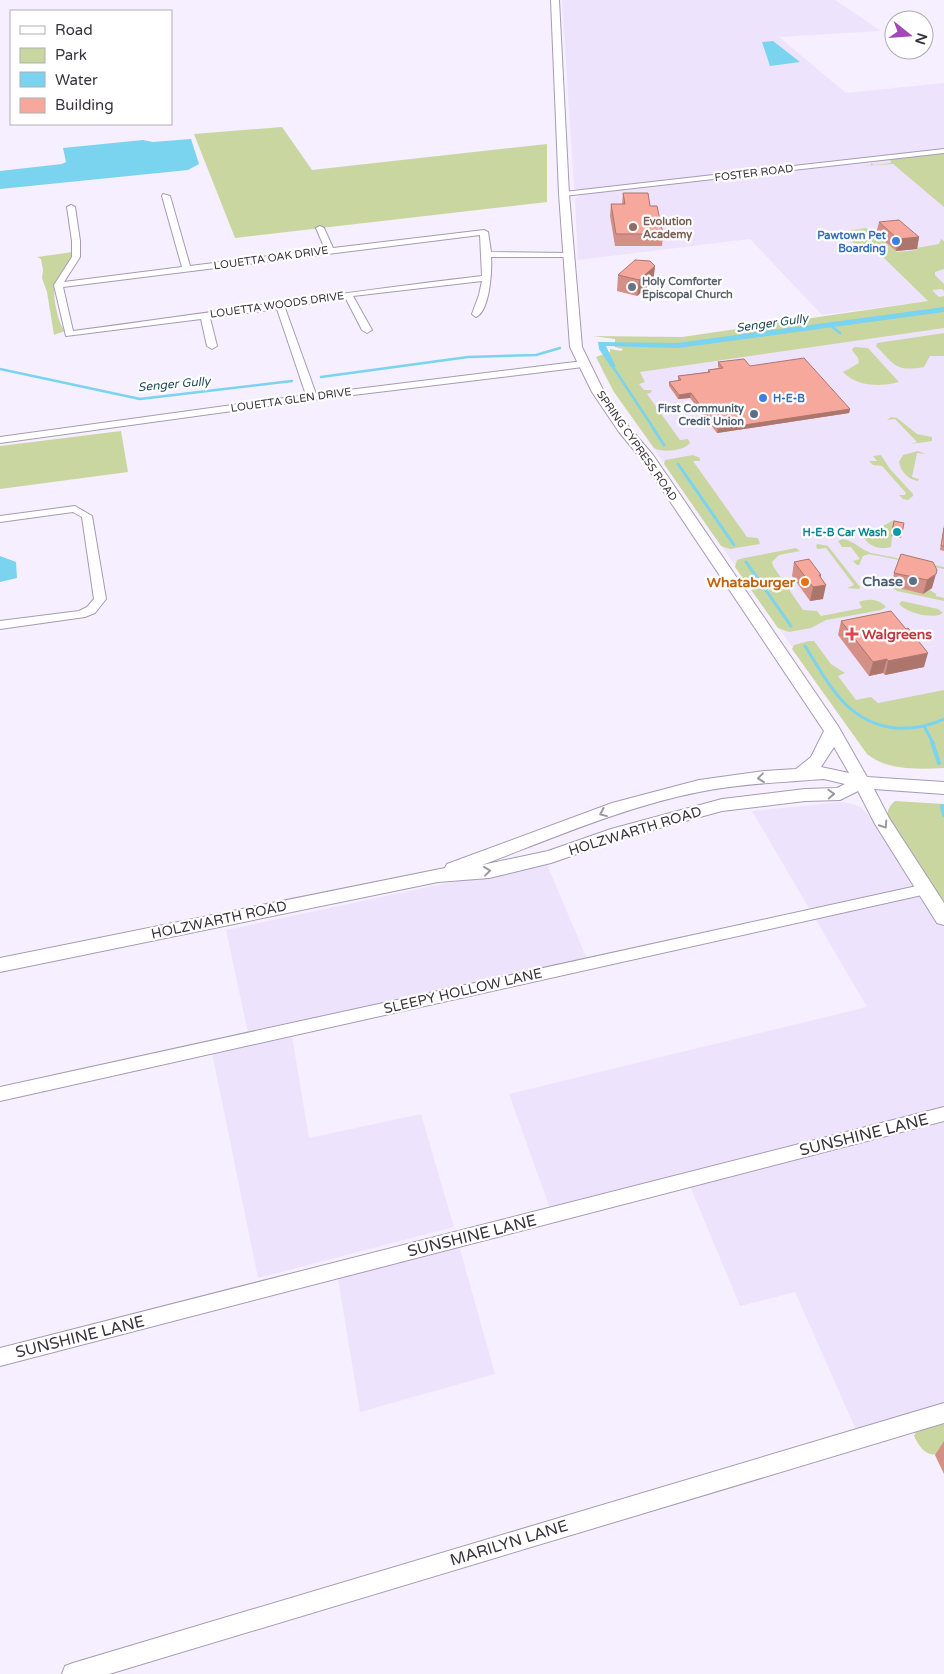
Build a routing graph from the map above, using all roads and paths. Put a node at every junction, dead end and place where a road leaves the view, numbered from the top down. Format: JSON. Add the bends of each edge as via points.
{"nodes":[{"id":1,"x":555,"y":0,"type":"edge"},
{"id":2,"x":944,"y":152,"type":"edge"},
{"id":3,"x":564,"y":194,"type":"junction"},
{"id":4,"x":166,"y":196,"type":"dead end"},
{"id":5,"x":71,"y":207,"type":"dead end"},
{"id":6,"x":320,"y":228,"type":"dead end"},
{"id":7,"x":329,"y":249,"type":"junction"},
{"id":8,"x":489,"y":254,"type":"junction"},
{"id":9,"x":569,"y":255,"type":"junction"},
{"id":10,"x":187,"y":270,"type":"junction"},
{"id":11,"x":485,"y":278,"type":"junction"},
{"id":12,"x":58,"y":285,"type":"junction"},
{"id":13,"x":348,"y":294,"type":"junction"},
{"id":14,"x":280,"y":306,"type":"junction"},
{"id":15,"x":476,"y":314,"type":"dead end"},
{"id":16,"x":205,"y":315,"type":"junction"},
{"id":17,"x":367,"y":330,"type":"dead end"},
{"id":18,"x":212,"y":346,"type":"dead end"},
{"id":19,"x":583,"y":364,"type":"junction"},
{"id":20,"x":312,"y":397,"type":"junction"},
{"id":21,"x":0,"y":440,"type":"edge"},
{"id":22,"x":0,"y":519,"type":"edge"},
{"id":23,"x":0,"y":625,"type":"edge"},
{"id":24,"x":832,"y":730,"type":"junction"},
{"id":25,"x":797,"y":775,"type":"junction"},
{"id":26,"x":861,"y":782,"type":"junction"},
{"id":27,"x":940,"y":786,"type":"edge"},
{"id":28,"x":438,"y":875,"type":"junction"},
{"id":29,"x":926,"y":889,"type":"junction"},
{"id":30,"x":944,"y":918,"type":"edge"},
{"id":31,"x":0,"y":965,"type":"edge"},
{"id":32,"x":0,"y":1094,"type":"edge"},
{"id":33,"x":944,"y":1114,"type":"edge"},
{"id":34,"x":0,"y":1357,"type":"edge"},
{"id":35,"x":944,"y":1413,"type":"edge"},
{"id":36,"x":74,"y":1674,"type":"edge"}],
"edges":[{"from":1,"to":3,"type":"main road","name":"SPRING CYPRESS ROAD"},
{"from":2,"to":3,"type":"street","name":"FOSTER ROAD"},
{"from":3,"to":9,"type":"main road","name":"SPRING CYPRESS ROAD"},
{"from":4,"to":10,"type":"street"},
{"from":5,"to":12,"type":"street","via":[[76,257]]},
{"from":6,"to":7,"type":"street"},
{"from":7,"to":8,"type":"street","name":"LOUETTA OAK DRIVE","via":[[484,232]]},
{"from":7,"to":10,"type":"street","name":"LOUETTA OAK DRIVE"},
{"from":8,"to":9,"type":"street"},
{"from":8,"to":11,"type":"street"},
{"from":9,"to":19,"type":"main road","name":"SPRING CYPRESS ROAD","via":[[572,323]]},
{"from":10,"to":12,"type":"street","name":"LOUETTA OAK DRIVE"},
{"from":11,"to":13,"type":"street","name":"LOUETTA WOODS DRIVE"},
{"from":11,"to":15,"type":"street","via":[[483,302]]},
{"from":12,"to":16,"type":"street","name":"LOUETTA WOODS DRIVE","via":[[69,334]]},
{"from":13,"to":14,"type":"street","name":"LOUETTA WOODS DRIVE"},
{"from":13,"to":17,"type":"street"},
{"from":14,"to":16,"type":"street","name":"LOUETTA WOODS DRIVE"},
{"from":14,"to":20,"type":"street"},
{"from":16,"to":18,"type":"street"},
{"from":19,"to":20,"type":"street","name":"LOUETTA GLEN DRIVE"},
{"from":19,"to":24,"type":"main road","name":"SPRING CYPRESS ROAD","via":[[623,429],[648,458]]},
{"from":20,"to":21,"type":"street","name":"LOUETTA GLEN DRIVE"},
{"from":22,"to":23,"type":"street","via":[[75,509],[87,516],[100,599],[90,610],[74,615]]},
{"from":24,"to":25,"type":"main road","via":[[821,758],[809,770]]},
{"from":24,"to":26,"type":"main road","name":"SPRING CYPRESS ROAD","via":[[850,757]]},
{"from":25,"to":26,"type":"main road","name":"HOLZWARTH ROAD","via":[[824,773]]},
{"from":25,"to":28,"type":"main road","name":"HOLZWARTH ROAD","one_way":true,"via":[[699,786],[661,795],[612,809]]},
{"from":26,"to":27,"type":"main road","name":"HOLZWARTH ROAD"},
{"from":28,"to":26,"type":"main road","name":"HOLZWARTH ROAD","one_way":true,"via":[[489,871],[551,856],[617,833],[722,805],[840,794]]},
{"from":26,"to":29,"type":"main road","name":"SPRING CYPRESS ROAD","one_way":true,"via":[[881,820]]},
{"from":28,"to":31,"type":"main road","name":"HOLZWARTH ROAD"},
{"from":29,"to":30,"type":"main road","name":"SPRING CYPRESS ROAD"},
{"from":29,"to":32,"type":"street","name":"SLEEPY HOLLOW LANE"},
{"from":33,"to":34,"type":"street","name":"SUNSHINE LANE"},
{"from":35,"to":36,"type":"street","name":"MARILYN LANE"}]}
